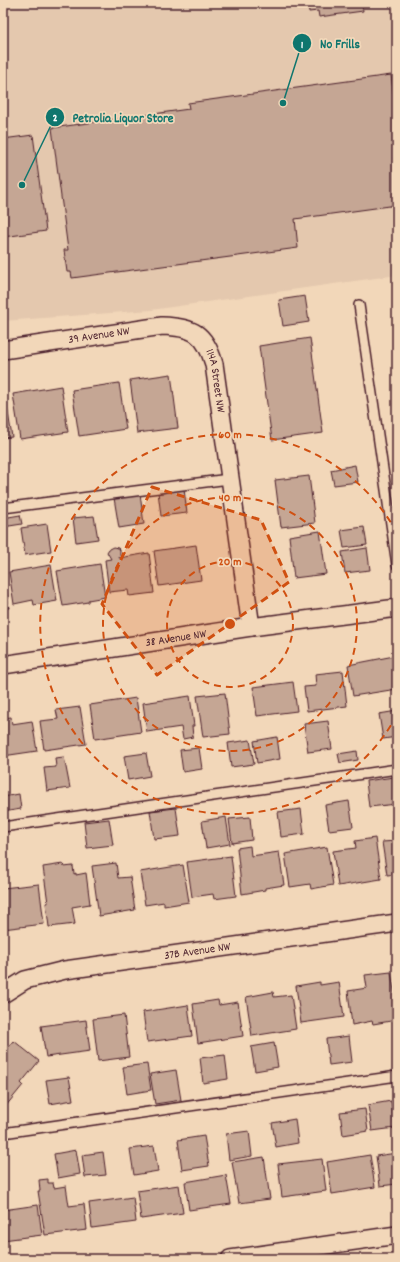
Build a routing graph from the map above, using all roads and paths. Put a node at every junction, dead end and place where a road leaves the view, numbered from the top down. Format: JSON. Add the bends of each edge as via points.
{"nodes":[{"id":1,"x":359,"y":305,"type":"dead end"},
{"id":2,"x":194,"y":331,"type":"joint"},
{"id":3,"x":3,"y":350,"type":"edge"},
{"id":4,"x":229,"y":479,"type":"junction"},
{"id":5,"x":3,"y":508,"type":"edge"},
{"id":6,"x":397,"y":565,"type":"edge"},
{"id":7,"x":397,"y":608,"type":"edge"},
{"id":8,"x":251,"y":628,"type":"junction"},
{"id":9,"x":3,"y":665,"type":"edge"},
{"id":10,"x":397,"y":769,"type":"edge"},
{"id":11,"x":3,"y":827,"type":"edge"},
{"id":12,"x":397,"y":923,"type":"edge"},
{"id":13,"x":3,"y":994,"type":"edge"},
{"id":14,"x":397,"y":1076,"type":"edge"},
{"id":15,"x":3,"y":1133,"type":"edge"},
{"id":16,"x":397,"y":1235,"type":"edge"},
{"id":17,"x":230,"y":1259,"type":"edge"}],
"edges":[{"from":1,"to":6,"type":"lane"},
{"from":2,"to":3,"type":"street","name":"39 Avenue NW","via":[[162,326]]},
{"from":2,"to":4,"type":"street","name":"114A Street NW","via":[[208,347],[214,364]]},
{"from":4,"to":5,"type":"lane"},
{"from":4,"to":8,"type":"street","name":"114A Street NW"},
{"from":7,"to":8,"type":"street","name":"38 Avenue NW"},
{"from":8,"to":9,"type":"street","name":"38 Avenue NW"},
{"from":10,"to":11,"type":"lane"},
{"from":12,"to":13,"type":"street","name":"37B Avenue NW","via":[[65,970],[25,980]]},
{"from":14,"to":15,"type":"lane"},
{"from":16,"to":17,"type":"street"}]}
